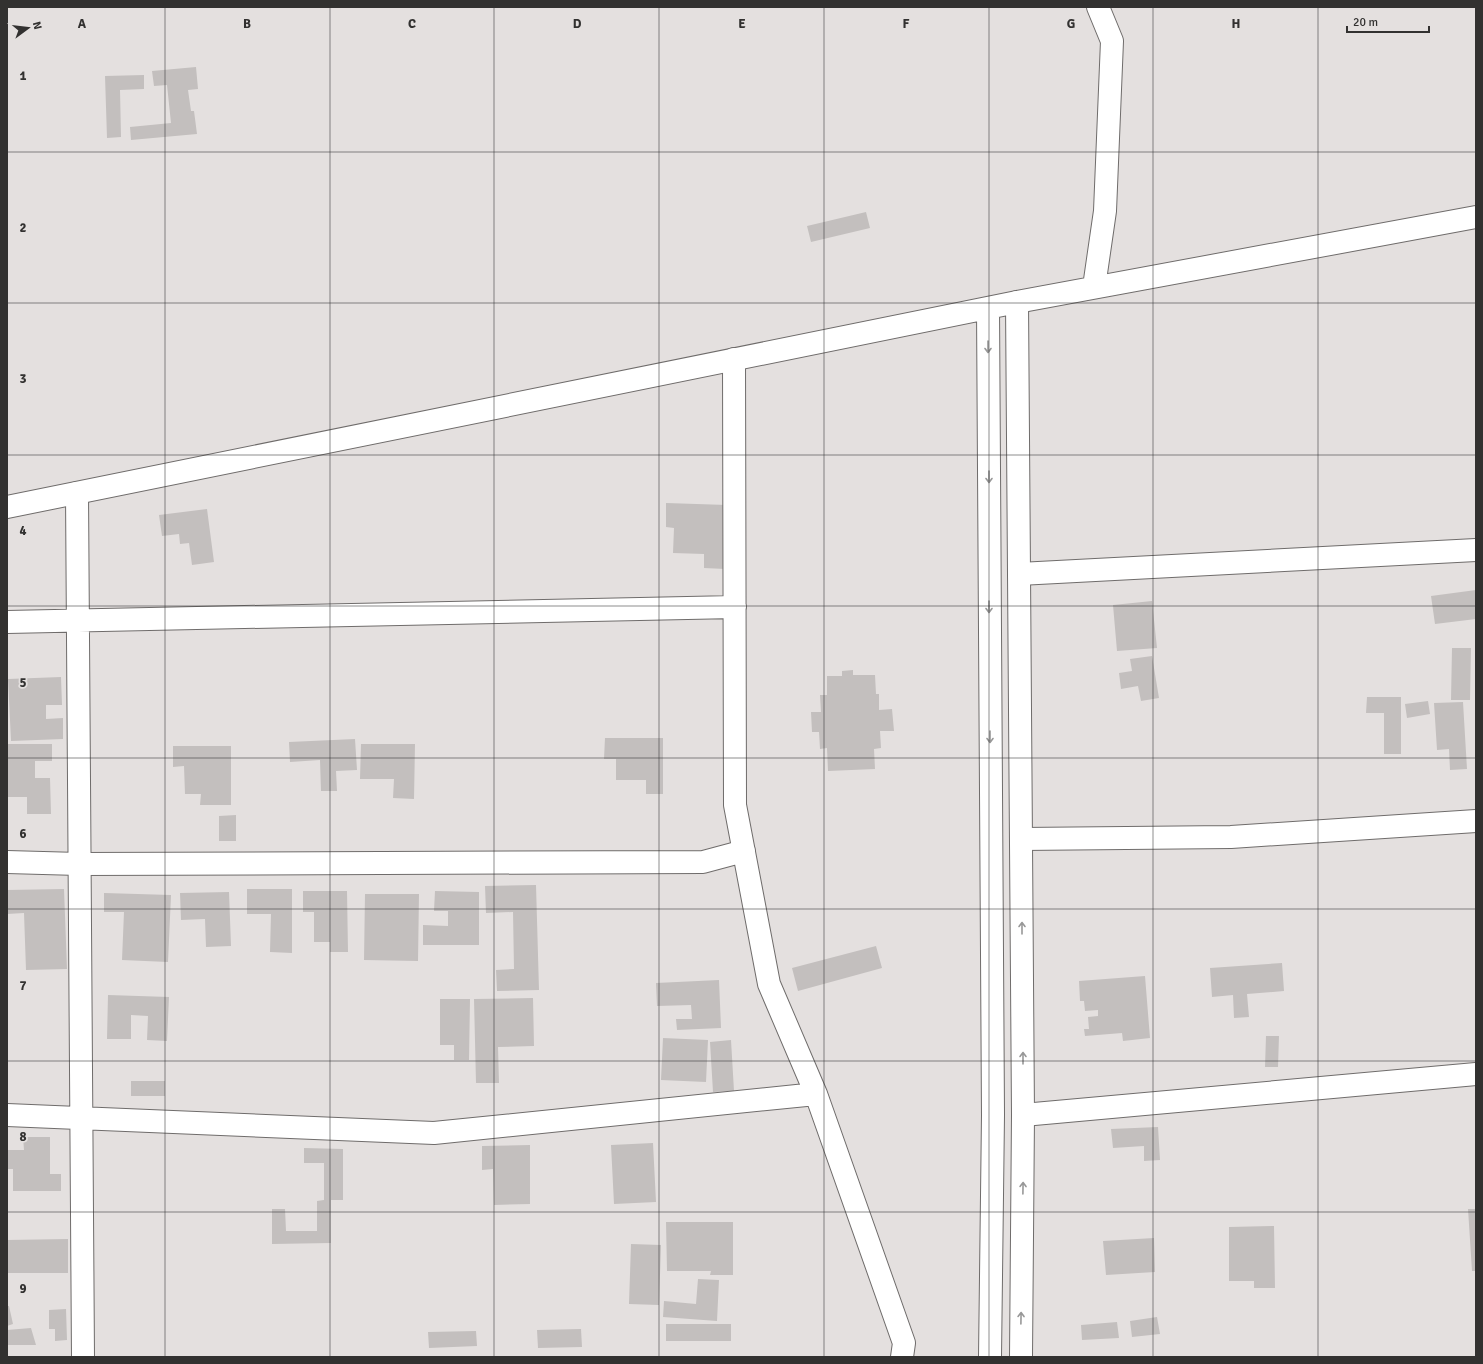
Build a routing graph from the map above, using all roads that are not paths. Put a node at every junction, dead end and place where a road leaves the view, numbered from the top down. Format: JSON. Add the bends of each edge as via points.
{"nodes":[{"id":1,"x":1098,"y":7,"type":"edge"},
{"id":2,"x":1476,"y":217,"type":"edge"},
{"id":3,"x":1094,"y":288,"type":"junction"},
{"id":4,"x":1017,"y":302,"type":"junction"},
{"id":5,"x":988,"y":308,"type":"junction"},
{"id":6,"x":734,"y":359,"type":"junction"},
{"id":7,"x":77,"y":493,"type":"junction"},
{"id":8,"x":7,"y":507,"type":"edge"},
{"id":9,"x":1476,"y":550,"type":"edge"},
{"id":10,"x":1019,"y":574,"type":"junction"},
{"id":11,"x":735,"y":607,"type":"junction"},
{"id":12,"x":78,"y":620,"type":"junction"},
{"id":13,"x":7,"y":622,"type":"edge"},
{"id":14,"x":1476,"y":821,"type":"edge"},
{"id":15,"x":1021,"y":839,"type":"junction"},
{"id":16,"x":744,"y":851,"type":"junction"},
{"id":17,"x":7,"y":862,"type":"edge"},
{"id":18,"x":79,"y":864,"type":"junction"},
{"id":19,"x":1476,"y":1074,"type":"edge"},
{"id":20,"x":816,"y":1094,"type":"junction"},
{"id":21,"x":7,"y":1115,"type":"edge"},
{"id":22,"x":1023,"y":1115,"type":"junction"},
{"id":23,"x":82,"y":1118,"type":"junction"},
{"id":24,"x":83,"y":1357,"type":"edge"},
{"id":25,"x":902,"y":1357,"type":"edge"},
{"id":26,"x":990,"y":1357,"type":"edge"},
{"id":27,"x":1021,"y":1357,"type":"edge"}],
"edges":[{"from":1,"to":3,"type":"street","via":[[1112,41],[1105,211]]},
{"from":2,"to":3,"type":"street"},
{"from":3,"to":4,"type":"street"},
{"from":4,"to":5,"type":"street"},
{"from":4,"to":10,"type":"street"},
{"from":5,"to":6,"type":"street"},
{"from":5,"to":26,"type":"street","one_way":true,"via":[[993,1107]]},
{"from":6,"to":7,"type":"street"},
{"from":6,"to":11,"type":"street"},
{"from":7,"to":8,"type":"street"},
{"from":7,"to":12,"type":"street"},
{"from":9,"to":10,"type":"street"},
{"from":10,"to":15,"type":"street"},
{"from":11,"to":12,"type":"street"},
{"from":11,"to":16,"type":"street","via":[[735,805]]},
{"from":12,"to":13,"type":"street"},
{"from":12,"to":18,"type":"street"},
{"from":14,"to":15,"type":"street","via":[[1231,837]]},
{"from":22,"to":15,"type":"street","one_way":true},
{"from":16,"to":18,"type":"street","via":[[703,862]]},
{"from":16,"to":20,"type":"street","via":[[769,984]]},
{"from":17,"to":18,"type":"street"},
{"from":18,"to":23,"type":"street"},
{"from":19,"to":22,"type":"street"},
{"from":20,"to":23,"type":"street","via":[[434,1134]]},
{"from":20,"to":25,"type":"street","via":[[904,1343]]},
{"from":21,"to":23,"type":"street"},
{"from":27,"to":22,"type":"street","one_way":true},
{"from":23,"to":24,"type":"street"}]}
